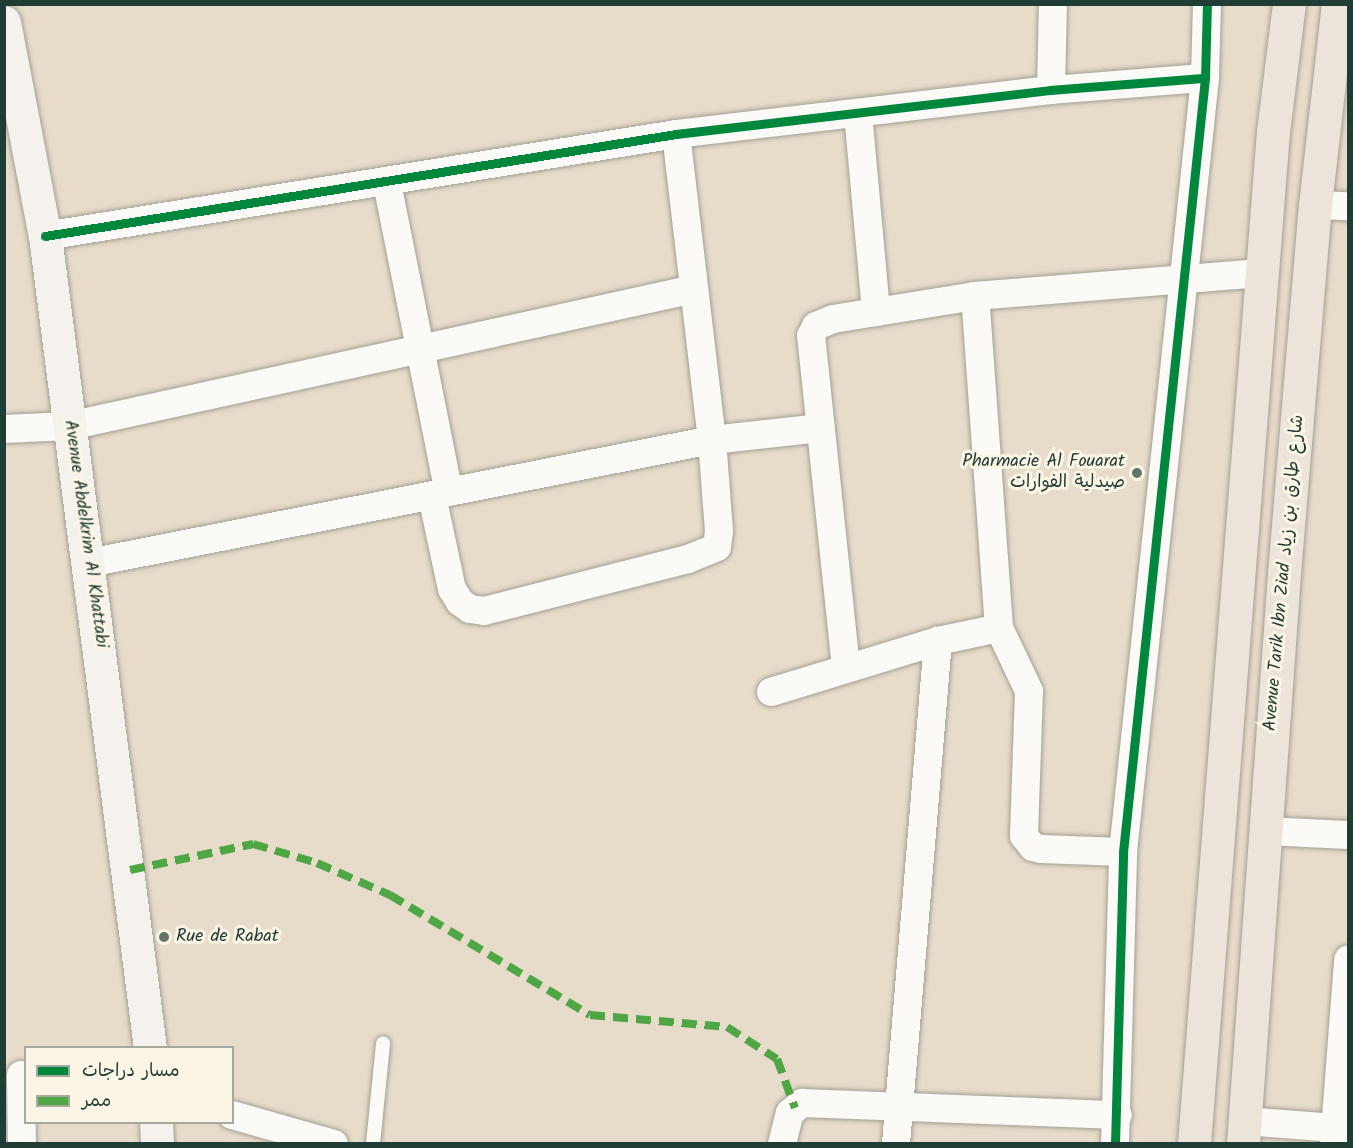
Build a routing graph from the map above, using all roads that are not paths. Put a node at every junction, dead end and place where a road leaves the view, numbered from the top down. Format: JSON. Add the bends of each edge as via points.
{"nodes":[{"id":1,"x":1053,"y":4,"type":"edge"},
{"id":2,"x":1207,"y":4,"type":"edge"},
{"id":3,"x":1289,"y":4,"type":"edge"},
{"id":4,"x":1338,"y":4,"type":"edge"},
{"id":5,"x":4,"y":22,"type":"edge"},
{"id":6,"x":1205,"y":78,"type":"junction"},
{"id":7,"x":1051,"y":90,"type":"junction"},
{"id":8,"x":858,"y":113,"type":"junction"},
{"id":9,"x":676,"y":134,"type":"junction"},
{"id":10,"x":387,"y":183,"type":"junction"},
{"id":11,"x":1315,"y":205,"type":"junction"},
{"id":12,"x":1348,"y":206,"type":"edge"},
{"id":13,"x":45,"y":236,"type":"junction"},
{"id":14,"x":1264,"y":273,"type":"junction"},
{"id":15,"x":1183,"y":279,"type":"junction"},
{"id":16,"x":694,"y":289,"type":"junction"},
{"id":17,"x":975,"y":296,"type":"junction"},
{"id":18,"x":876,"y":312,"type":"junction"},
{"id":19,"x":421,"y":346,"type":"junction"},
{"id":20,"x":69,"y":426,"type":"junction"},
{"id":21,"x":820,"y":428,"type":"junction"},
{"id":22,"x":4,"y":429,"type":"edge"},
{"id":23,"x":712,"y":440,"type":"junction"},
{"id":24,"x":440,"y":494,"type":"junction"},
{"id":25,"x":89,"y":563,"type":"junction"},
{"id":26,"x":999,"y":628,"type":"junction"},
{"id":27,"x":938,"y":641,"type":"junction"},
{"id":28,"x":846,"y":668,"type":"junction"},
{"id":29,"x":771,"y":692,"type":"dead end"},
{"id":30,"x":1265,"y":831,"type":"junction"},
{"id":31,"x":1348,"y":835,"type":"edge"},
{"id":32,"x":1123,"y":852,"type":"junction"},
{"id":33,"x":1348,"y":960,"type":"edge"},
{"id":34,"x":383,"y":1043,"type":"dead end"},
{"id":35,"x":150,"y":1046,"type":"edge"},
{"id":36,"x":17,"y":1075,"type":"edge"},
{"id":37,"x":900,"y":1107,"type":"junction"},
{"id":38,"x":1118,"y":1115,"type":"junction"},
{"id":39,"x":234,"y":1116,"type":"edge"},
{"id":40,"x":156,"y":1124,"type":"edge"},
{"id":41,"x":1244,"y":1132,"type":"edge"},
{"id":42,"x":1339,"y":1133,"type":"edge"},
{"id":43,"x":22,"y":1143,"type":"edge"},
{"id":44,"x":157,"y":1143,"type":"edge"},
{"id":45,"x":334,"y":1143,"type":"edge"},
{"id":46,"x":373,"y":1143,"type":"edge"},
{"id":47,"x":782,"y":1143,"type":"edge"},
{"id":48,"x":896,"y":1143,"type":"edge"},
{"id":49,"x":1115,"y":1143,"type":"edge"},
{"id":50,"x":1194,"y":1143,"type":"edge"}],
"edges":[{"from":1,"to":7,"type":"street"},
{"from":2,"to":6,"type":"street"},
{"from":3,"to":14,"type":"main road","via":[[1273,132]]},
{"from":4,"to":11,"type":"main road","name":"Avenue Tarik Ibn Ziad شارع طارق بن زياد"},
{"from":5,"to":13,"type":"main road","name":"Avenue Abdelkrim Al Khattabi"},
{"from":6,"to":7,"type":"street"},
{"from":6,"to":15,"type":"street"},
{"from":7,"to":8,"type":"street"},
{"from":8,"to":9,"type":"street"},
{"from":8,"to":18,"type":"street"},
{"from":9,"to":10,"type":"street"},
{"from":9,"to":16,"type":"street"},
{"from":10,"to":13,"type":"street"},
{"from":10,"to":19,"type":"street"},
{"from":11,"to":12,"type":"street"},
{"from":11,"to":30,"type":"main road","name":"Avenue Tarik Ibn Ziad شارع طارق بن زياد"},
{"from":13,"to":20,"type":"main road","name":"Avenue Abdelkrim Al Khattabi"},
{"from":14,"to":15,"type":"street"},
{"from":14,"to":50,"type":"main road"},
{"from":15,"to":17,"type":"street"},
{"from":15,"to":32,"type":"street"},
{"from":16,"to":19,"type":"street"},
{"from":16,"to":23,"type":"street"},
{"from":17,"to":18,"type":"street"},
{"from":17,"to":26,"type":"street"},
{"from":18,"to":21,"type":"street","via":[[822,321],[813,331]]},
{"from":19,"to":20,"type":"street"},
{"from":19,"to":24,"type":"street"},
{"from":20,"to":22,"type":"street"},
{"from":20,"to":25,"type":"main road","name":"Avenue Abdelkrim Al Khattabi"},
{"from":21,"to":23,"type":"street"},
{"from":21,"to":28,"type":"street"},
{"from":23,"to":24,"type":"street"},
{"from":23,"to":24,"type":"street","via":[[719,521],[717,547],[688,559],[484,611],[460,602],[452,589]]},
{"from":24,"to":25,"type":"street"},
{"from":25,"to":35,"type":"main road","name":"Avenue Abdelkrim Al Khattabi"},
{"from":26,"to":27,"type":"street"},
{"from":26,"to":32,"type":"street","via":[[1029,691],[1024,836],[1041,849]]},
{"from":27,"to":28,"type":"street"},
{"from":27,"to":37,"type":"street"},
{"from":28,"to":29,"type":"street"},
{"from":30,"to":31,"type":"street"},
{"from":30,"to":41,"type":"main road","name":"Avenue Tarik Ibn Ziad شارع طارق بن زياد"},
{"from":32,"to":38,"type":"street"},
{"from":33,"to":42,"type":"street"},
{"from":34,"to":46,"type":"lane"},
{"from":36,"to":43,"type":"street"},
{"from":37,"to":38,"type":"street"},
{"from":37,"to":47,"type":"street","via":[[802,1103],[790,1113]]},
{"from":37,"to":48,"type":"street"},
{"from":38,"to":49,"type":"street"},
{"from":39,"to":45,"type":"street"},
{"from":40,"to":44,"type":"main road"},
{"from":41,"to":42,"type":"street"}]}
